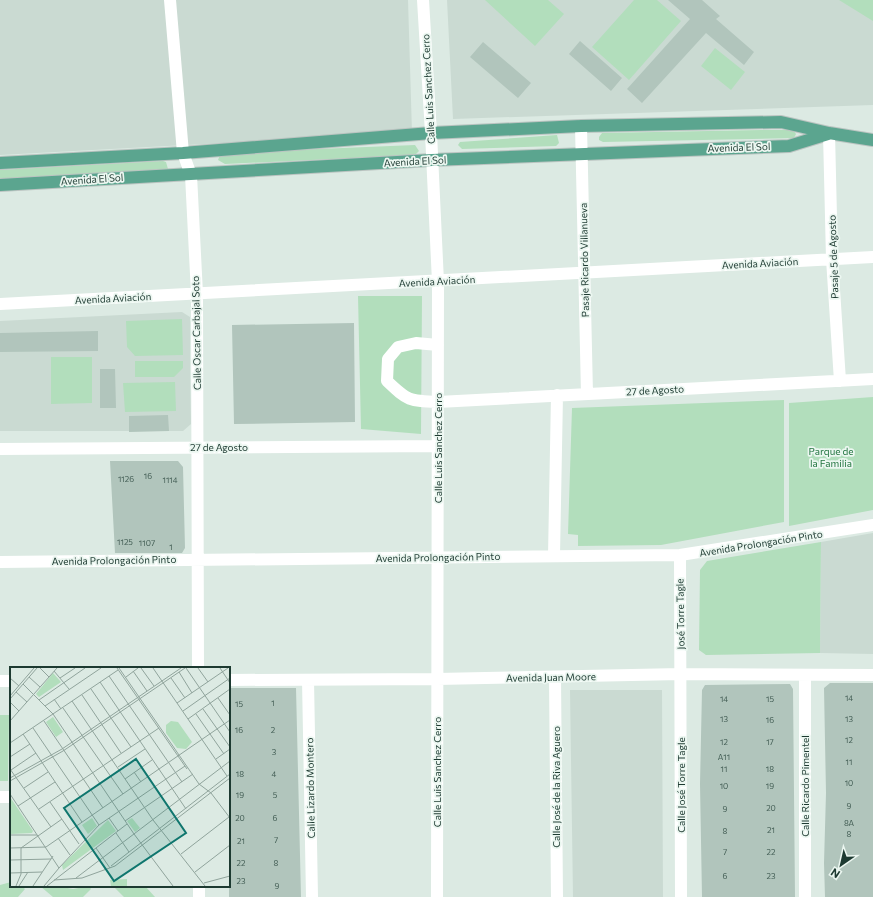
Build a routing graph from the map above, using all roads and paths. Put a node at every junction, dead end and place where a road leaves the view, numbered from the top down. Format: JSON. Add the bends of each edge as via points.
{"nodes":[{"id":1,"x":170,"y":0,"type":"edge"},
{"id":2,"x":423,"y":0,"type":"edge"},
{"id":3,"x":581,"y":126,"type":"junction"},
{"id":4,"x":431,"y":133,"type":"junction"},
{"id":5,"x":829,"y":133,"type":"junction"},
{"id":6,"x":873,"y":140,"type":"edge"},
{"id":7,"x":182,"y":153,"type":"junction"},
{"id":8,"x":582,"y":154,"type":"junction"},
{"id":9,"x":432,"y":160,"type":"junction"},
{"id":10,"x":0,"y":163,"type":"edge"},
{"id":11,"x":191,"y":175,"type":"junction"},
{"id":12,"x":0,"y":185,"type":"edge"},
{"id":13,"x":873,"y":257,"type":"edge"},
{"id":14,"x":832,"y":259,"type":"junction"},
{"id":15,"x":583,"y":273,"type":"junction"},
{"id":16,"x":438,"y":282,"type":"junction"},
{"id":17,"x":197,"y":294,"type":"junction"},
{"id":18,"x":0,"y":304,"type":"edge"},
{"id":19,"x":438,"y":345,"type":"junction"},
{"id":20,"x":873,"y":379,"type":"edge"},
{"id":21,"x":840,"y":381,"type":"junction"},
{"id":22,"x":587,"y":394,"type":"junction"},
{"id":23,"x":557,"y":395,"type":"junction"},
{"id":24,"x":438,"y":402,"type":"junction"},
{"id":25,"x":438,"y":446,"type":"junction"},
{"id":26,"x":197,"y":448,"type":"junction"},
{"id":27,"x":0,"y":449,"type":"edge"},
{"id":28,"x":873,"y":525,"type":"edge"},
{"id":29,"x":680,"y":555,"type":"junction"},
{"id":30,"x":554,"y":556,"type":"junction"},
{"id":31,"x":437,"y":557,"type":"junction"},
{"id":32,"x":198,"y":559,"type":"junction"},
{"id":33,"x":0,"y":562,"type":"edge"},
{"id":34,"x":198,"y":667,"type":"edge"},
{"id":35,"x":681,"y":674,"type":"junction"},
{"id":36,"x":805,"y":675,"type":"junction"},
{"id":37,"x":873,"y":675,"type":"edge"},
{"id":38,"x":555,"y":676,"type":"junction"},
{"id":39,"x":437,"y":679,"type":"junction"},
{"id":40,"x":230,"y":680,"type":"edge"},
{"id":41,"x":308,"y":680,"type":"junction"},
{"id":42,"x":312,"y":897,"type":"edge"},
{"id":43,"x":437,"y":897,"type":"edge"},
{"id":44,"x":557,"y":897,"type":"edge"},
{"id":45,"x":681,"y":897,"type":"edge"},
{"id":46,"x":805,"y":897,"type":"edge"}],
"edges":[{"from":1,"to":7,"type":"street","name":"Calle Oscar Carbajal Soto"},
{"from":2,"to":4,"type":"street","name":"Calle Luis Sanchez Cerro"},
{"from":3,"to":4,"type":"main road","name":"Avenida El Sol"},
{"from":3,"to":5,"type":"main road","name":"Avenida El Sol","via":[[781,122]]},
{"from":3,"to":8,"type":"street","name":"Pasaje Ricardo Villanueva"},
{"from":4,"to":7,"type":"main road","name":"Avenida El Sol"},
{"from":4,"to":9,"type":"street","name":"Calle Luis Sanchez Cerro"},
{"from":5,"to":6,"type":"main road","name":"Avenida El Sol"},
{"from":5,"to":8,"type":"main road","name":"Avenida El Sol","via":[[789,146]]},
{"from":5,"to":14,"type":"street","name":"Pasaje 5 de Agosto"},
{"from":7,"to":10,"type":"main road","name":"Avenida El Sol"},
{"from":7,"to":11,"type":"street","name":"Calle Oscar Carbajal Soto"},
{"from":8,"to":9,"type":"main road","name":"Avenida El Sol"},
{"from":8,"to":15,"type":"street","name":"Pasaje Ricardo Villanueva"},
{"from":9,"to":11,"type":"main road","name":"Avenida El Sol"},
{"from":9,"to":16,"type":"street","name":"Calle Luis Sanchez Cerro"},
{"from":11,"to":12,"type":"main road","name":"Avenida El Sol"},
{"from":11,"to":17,"type":"street","name":"Calle Oscar Carbajal Soto"},
{"from":13,"to":14,"type":"street","name":"Avenida Aviación"},
{"from":14,"to":15,"type":"street","name":"Avenida Aviación"},
{"from":14,"to":21,"type":"street","name":"Pasaje 5 de Agosto"},
{"from":15,"to":16,"type":"street","name":"Avenida Aviación"},
{"from":15,"to":22,"type":"street","name":"Pasaje Ricardo Villanueva"},
{"from":16,"to":17,"type":"street","name":"Avenida Aviación"},
{"from":16,"to":19,"type":"street","name":"Calle Luis Sanchez Cerro"},
{"from":17,"to":18,"type":"street","name":"Avenida Aviación"},
{"from":17,"to":26,"type":"street","name":"Calle Oscar Carbajal Soto"},
{"from":19,"to":24,"type":"street","name":"Calle Luis Sanchez Cerro"},
{"from":19,"to":24,"type":"street","name":"27 de Agosto","via":[[416,344],[398,347],[388,359],[387,381],[404,398]]},
{"from":20,"to":21,"type":"street","name":"27 de Agosto"},
{"from":21,"to":22,"type":"street","name":"27 de Agosto"},
{"from":22,"to":23,"type":"street","name":"27 de Agosto"},
{"from":23,"to":24,"type":"street","name":"27 de Agosto"},
{"from":23,"to":30,"type":"street"},
{"from":24,"to":25,"type":"street","name":"Calle Luis Sanchez Cerro"},
{"from":25,"to":26,"type":"street","name":"27 de Agosto"},
{"from":25,"to":31,"type":"street","name":"Calle Luis Sanchez Cerro"},
{"from":26,"to":27,"type":"street","name":"27 de Agosto"},
{"from":26,"to":32,"type":"street","name":"Calle Oscar Carbajal Soto"},
{"from":28,"to":29,"type":"street","name":"Avenida Prolongación Pinto"},
{"from":29,"to":30,"type":"street","name":"Avenida Prolongación Pinto"},
{"from":29,"to":35,"type":"street","name":"José Torre Tagle"},
{"from":30,"to":31,"type":"street","name":"Avenida Prolongación Pinto"},
{"from":31,"to":32,"type":"street","name":"Avenida Prolongación Pinto"},
{"from":31,"to":39,"type":"street","name":"Calle Luis Sanchez Cerro"},
{"from":32,"to":33,"type":"street","name":"Avenida Prolongación Pinto"},
{"from":32,"to":34,"type":"street","name":"Calle Oscar Carbajal Soto"},
{"from":35,"to":36,"type":"street","name":"Avenida Juan Moore"},
{"from":35,"to":38,"type":"street","name":"Avenida Juan Moore"},
{"from":35,"to":45,"type":"street","name":"Calle José Torre Tagle"},
{"from":36,"to":37,"type":"street","name":"Avenida Juan Moore"},
{"from":36,"to":46,"type":"street","name":"Calle Ricardo Pimentel"},
{"from":38,"to":39,"type":"street","name":"Avenida Juan Moore"},
{"from":38,"to":44,"type":"street","name":"Calle José de la Riva Aguero"},
{"from":39,"to":41,"type":"street","name":"Avenida Juan Moore"},
{"from":39,"to":43,"type":"street","name":"Calle Luis Sanchez Cerro"},
{"from":40,"to":41,"type":"street","name":"Avenida Juan Moore"},
{"from":41,"to":42,"type":"street","name":"Calle Lizardo Montero"}]}
